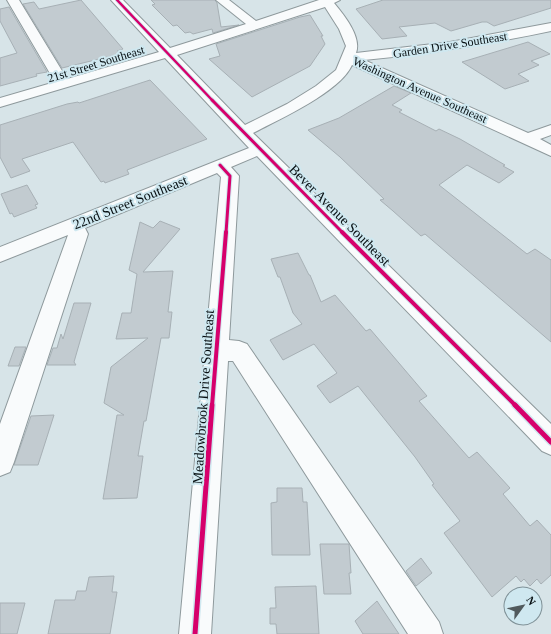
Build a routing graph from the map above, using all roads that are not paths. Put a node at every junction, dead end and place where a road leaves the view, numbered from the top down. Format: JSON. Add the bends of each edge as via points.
{"nodes":[{"id":1,"x":13,"y":0,"type":"edge"},
{"id":2,"x":117,"y":0,"type":"edge"},
{"id":3,"x":222,"y":0,"type":"edge"},
{"id":4,"x":329,"y":1,"type":"edge"},
{"id":5,"x":255,"y":26,"type":"junction"},
{"id":6,"x":551,"y":27,"type":"edge"},
{"id":7,"x":166,"y":54,"type":"junction"},
{"id":8,"x":348,"y":58,"type":"junction"},
{"id":9,"x":63,"y":84,"type":"junction"},
{"id":10,"x":0,"y":103,"type":"edge"},
{"id":11,"x":551,"y":130,"type":"edge"},
{"id":12,"x":244,"y":132,"type":"junction"},
{"id":13,"x":527,"y":139,"type":"junction"},
{"id":14,"x":260,"y":149,"type":"junction"},
{"id":15,"x":551,"y":151,"type":"edge"},
{"id":16,"x":220,"y":165,"type":"junction"},
{"id":17,"x":74,"y":225,"type":"junction"},
{"id":18,"x":0,"y":255,"type":"edge"},
{"id":19,"x":218,"y":350,"type":"junction"},
{"id":20,"x":551,"y":442,"type":"edge"},
{"id":21,"x":0,"y":462,"type":"edge"},
{"id":22,"x":195,"y":634,"type":"edge"},
{"id":23,"x":427,"y":634,"type":"edge"}],
"edges":[{"from":1,"to":9,"type":"street"},
{"from":2,"to":7,"type":"street","name":"Bever Avenue Southeast"},
{"from":3,"to":5,"type":"street"},
{"from":4,"to":5,"type":"street","name":"21st Street Southeast"},
{"from":4,"to":8,"type":"street","name":"Washington Avenue Southeast","via":[[342,22],[352,46]]},
{"from":5,"to":7,"type":"street","name":"21st Street Southeast"},
{"from":6,"to":8,"type":"street","name":"Garden Drive Southeast","via":[[457,45]]},
{"from":7,"to":9,"type":"street","name":"21st Street Southeast"},
{"from":7,"to":12,"type":"street","name":"Bever Avenue Southeast"},
{"from":8,"to":12,"type":"street","via":[[342,72],[321,89]]},
{"from":8,"to":13,"type":"street","name":"Washington Avenue Southeast"},
{"from":9,"to":10,"type":"street","name":"21st Street Southeast"},
{"from":11,"to":13,"type":"street"},
{"from":12,"to":14,"type":"street","name":"Bever Avenue Southeast"},
{"from":13,"to":15,"type":"street","name":"Washington Avenue Southeast"},
{"from":14,"to":16,"type":"street","name":"22nd Street Southeast"},
{"from":14,"to":20,"type":"street","name":"Bever Avenue Southeast"},
{"from":16,"to":17,"type":"street","name":"22nd Street Southeast"},
{"from":16,"to":19,"type":"street","name":"Meadowbrook Drive Southeast","via":[[230,176]]},
{"from":17,"to":18,"type":"street","name":"22nd Street Southeast"},
{"from":17,"to":21,"type":"street","via":[[78,234]]},
{"from":19,"to":22,"type":"street","name":"Meadowbrook Drive Southeast"},
{"from":19,"to":23,"type":"street","via":[[238,351]]}]}
